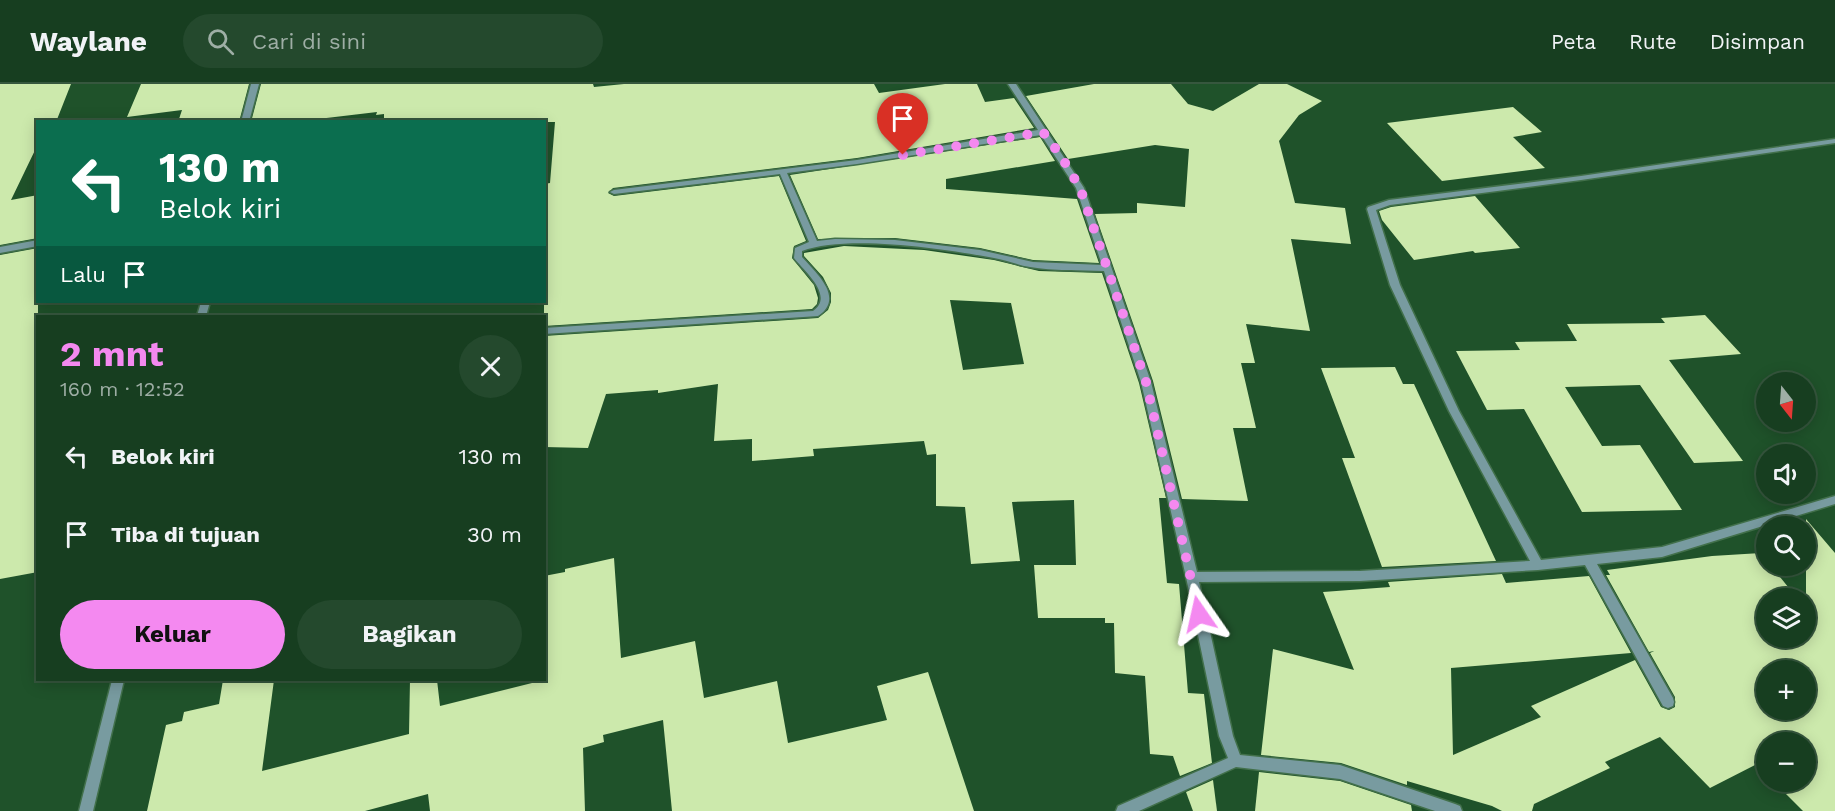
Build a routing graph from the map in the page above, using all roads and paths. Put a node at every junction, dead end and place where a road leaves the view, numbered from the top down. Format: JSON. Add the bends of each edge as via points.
{"nodes":[{"id":1,"x":255,"y":84,"type":"edge"},
{"id":2,"x":1012,"y":84,"type":"edge"},
{"id":3,"x":246,"y":120,"type":"edge"},
{"id":4,"x":1043,"y":132,"type":"junction"},
{"id":5,"x":1835,"y":141,"type":"edge"},
{"id":6,"x":783,"y":172,"type":"junction"},
{"id":7,"x":614,"y":192,"type":"dead end"},
{"id":8,"x":36,"y":243,"type":"edge"},
{"id":9,"x":814,"y":243,"type":"junction"},
{"id":10,"x":0,"y":250,"type":"edge"},
{"id":11,"x":1107,"y":268,"type":"junction"},
{"id":12,"x":546,"y":332,"type":"edge"},
{"id":13,"x":1835,"y":500,"type":"edge"},
{"id":14,"x":1588,"y":559,"type":"junction"},
{"id":15,"x":1538,"y":565,"type":"junction"},
{"id":16,"x":1192,"y":577,"type":"junction"},
{"id":17,"x":118,"y":681,"type":"edge"},
{"id":18,"x":1668,"y":702,"type":"dead end"},
{"id":19,"x":1236,"y":761,"type":"junction"},
{"id":20,"x":86,"y":811,"type":"edge"},
{"id":21,"x":1123,"y":811,"type":"edge"},
{"id":22,"x":1455,"y":811,"type":"edge"}],
"edges":[{"from":1,"to":3,"type":"street"},
{"from":2,"to":4,"type":"street"},
{"from":4,"to":6,"type":"street"},
{"from":4,"to":11,"type":"street","via":[[1080,188]]},
{"from":5,"to":15,"type":"street","via":[[1389,203],[1371,209],[1395,285],[1455,411]]},
{"from":6,"to":7,"type":"street"},
{"from":6,"to":9,"type":"street"},
{"from":8,"to":10,"type":"street"},
{"from":9,"to":11,"type":"street","via":[[835,240],[916,245],[1037,265]]},
{"from":9,"to":12,"type":"street","via":[[798,250],[798,258],[827,296],[823,311],[815,314]]},
{"from":11,"to":16,"type":"street","via":[[1146,382]]},
{"from":13,"to":14,"type":"street","via":[[1662,552]]},
{"from":14,"to":15,"type":"street"},
{"from":14,"to":18,"type":"street"},
{"from":15,"to":16,"type":"street","via":[[1360,576]]},
{"from":16,"to":19,"type":"street","via":[[1226,736]]},
{"from":17,"to":20,"type":"street"},
{"from":19,"to":21,"type":"street"},
{"from":19,"to":22,"type":"street","via":[[1340,772]]}]}
